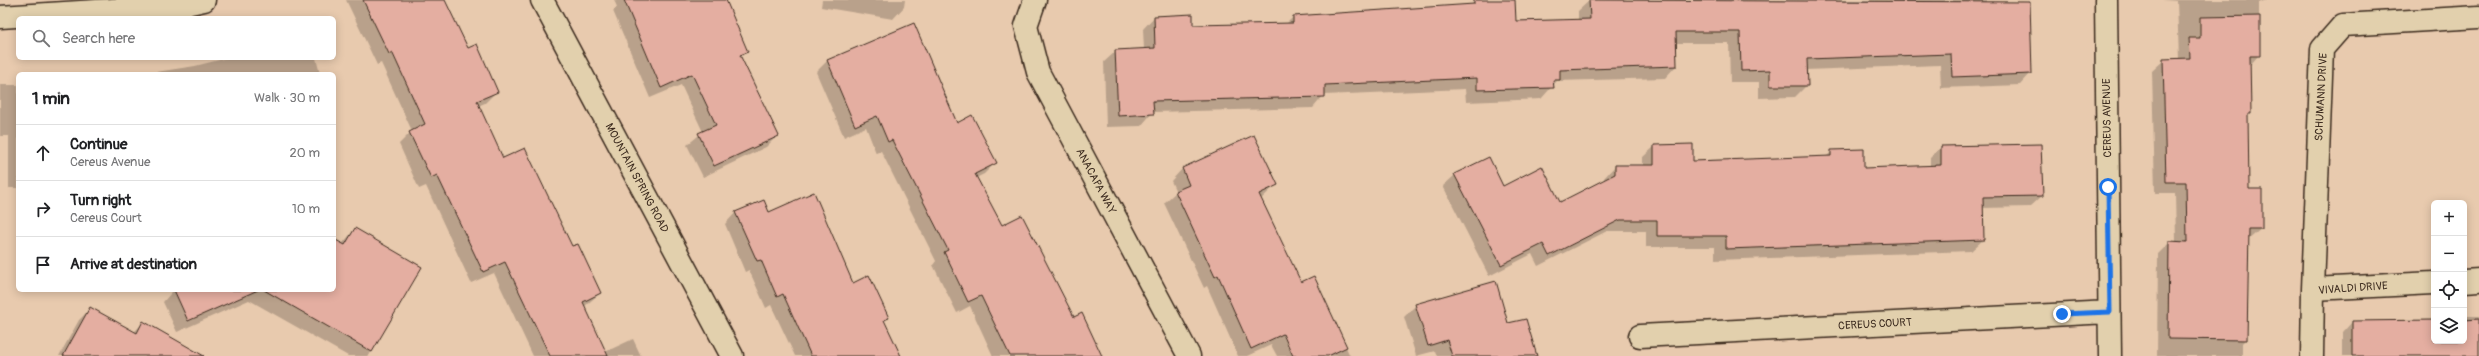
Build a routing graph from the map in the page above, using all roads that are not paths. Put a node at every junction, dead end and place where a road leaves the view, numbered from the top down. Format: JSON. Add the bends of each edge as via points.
{"nodes":[{"id":1,"x":204,"y":0,"type":"edge"},
{"id":2,"x":542,"y":0,"type":"edge"},
{"id":3,"x":1035,"y":0,"type":"edge"},
{"id":4,"x":2106,"y":0,"type":"edge"},
{"id":5,"x":16,"y":16,"type":"edge"},
{"id":6,"x":16,"y":16,"type":"edge"},
{"id":7,"x":0,"y":17,"type":"edge"},
{"id":8,"x":2479,"y":17,"type":"edge"},
{"id":9,"x":2479,"y":280,"type":"edge"},
{"id":10,"x":2467,"y":281,"type":"edge"},
{"id":11,"x":2431,"y":283,"type":"edge"},
{"id":12,"x":2313,"y":289,"type":"junction"},
{"id":13,"x":2110,"y":312,"type":"junction"},
{"id":14,"x":1640,"y":336,"type":"dead end"},
{"id":15,"x":732,"y":356,"type":"edge"},
{"id":16,"x":1189,"y":356,"type":"edge"},
{"id":17,"x":2110,"y":356,"type":"edge"},
{"id":18,"x":2312,"y":356,"type":"edge"}],
"edges":[{"from":1,"to":5,"type":"street","via":[[177,6]]},
{"from":2,"to":15,"type":"street","name":"MOUNTAIN SPRING ROAD"},
{"from":3,"to":16,"type":"street","name":"ANACAPA WAY","via":[[1026,26],[1038,72]]},
{"from":4,"to":13,"type":"street","name":"CEREUS AVENUE"},
{"from":6,"to":7,"type":"street"},
{"from":8,"to":12,"type":"street","name":"SCHUMANN DRIVE","via":[[2343,25],[2322,49]]},
{"from":9,"to":10,"type":"street"},
{"from":11,"to":12,"type":"street","name":"VIVALDI DRIVE"},
{"from":12,"to":18,"type":"street","name":"VIVALDI DRIVE"},
{"from":13,"to":14,"type":"street","name":"CEREUS COURT"},
{"from":13,"to":17,"type":"street","name":"CEREUS AVENUE"}]}
